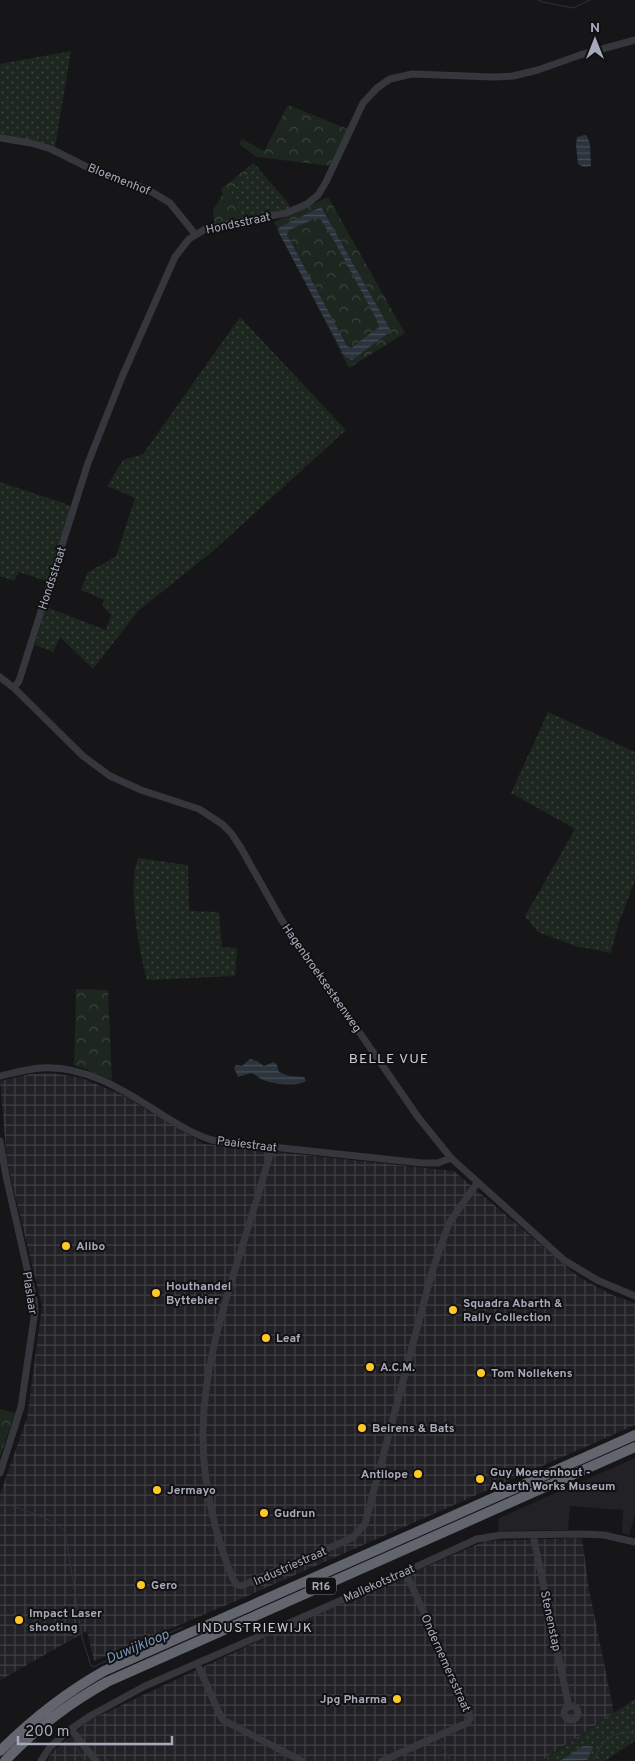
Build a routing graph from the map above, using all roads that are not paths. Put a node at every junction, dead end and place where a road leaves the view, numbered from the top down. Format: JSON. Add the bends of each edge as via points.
{"nodes":[{"id":1,"x":635,"y":40,"type":"edge"},
{"id":2,"x":0,"y":138,"type":"edge"},
{"id":3,"x":195,"y":234,"type":"junction"},
{"id":4,"x":0,"y":677,"type":"edge"},
{"id":5,"x":14,"y":688,"type":"junction"},
{"id":6,"x":0,"y":1076,"type":"edge"},
{"id":7,"x":0,"y":1141,"type":"edge"},
{"id":8,"x":272,"y":1148,"type":"junction"},
{"id":9,"x":450,"y":1158,"type":"junction"},
{"id":10,"x":477,"y":1183,"type":"junction"},
{"id":11,"x":635,"y":1296,"type":"edge"},
{"id":12,"x":635,"y":1435,"type":"edge"},
{"id":13,"x":635,"y":1447,"type":"edge"},
{"id":14,"x":0,"y":1474,"type":"edge"},
{"id":15,"x":533,"y":1535,"type":"junction"},
{"id":16,"x":635,"y":1542,"type":"edge"},
{"id":17,"x":405,"y":1571,"type":"junction"},
{"id":18,"x":197,"y":1663,"type":"junction"},
{"id":19,"x":568,"y":1707,"type":"dead end"},
{"id":20,"x":71,"y":1729,"type":"junction"},
{"id":21,"x":4,"y":1758,"type":"edge"},
{"id":22,"x":41,"y":1761,"type":"edge"},
{"id":23,"x":96,"y":1761,"type":"edge"},
{"id":24,"x":302,"y":1761,"type":"edge"},
{"id":25,"x":382,"y":1761,"type":"edge"}],
"edges":[{"from":1,"to":3,"type":"street","name":"Hondsstraat","via":[[513,76],[407,74],[390,80],[363,103],[326,182],[307,204],[286,213],[215,226]]},
{"from":2,"to":3,"type":"street","name":"Bloemenhof","via":[[31,142],[95,171],[147,189],[170,203]]},
{"from":3,"to":5,"type":"street","name":"Hondsstraat","via":[[176,257],[122,377],[88,463],[19,681]]},
{"from":4,"to":5,"type":"street","name":"Hagenbroeksesteenweg"},
{"from":5,"to":9,"type":"street","name":"Hagenbroeksesteenweg","via":[[83,756],[110,776],[140,790],[199,809],[231,833],[281,919]]},
{"from":6,"to":8,"type":"street","name":"Paaiestraat","via":[[42,1068],[81,1072],[104,1080],[193,1133],[216,1141]]},
{"from":7,"to":14,"type":"street","name":"Plaslaar","via":[[35,1311],[21,1407]]},
{"from":8,"to":9,"type":"street","name":"Paaiestraat","via":[[438,1164]]},
{"from":8,"to":10,"type":"street","name":"Industriestraat","via":[[217,1330],[206,1387],[203,1430],[206,1476],[215,1526],[232,1577],[241,1586],[352,1538],[365,1524],[448,1223]]},
{"from":9,"to":10,"type":"street","name":"Hagenbroeksesteenweg"},
{"from":10,"to":11,"type":"street","name":"Hagenbroeksesteenweg","via":[[564,1260],[597,1280]]},
{"from":12,"to":21,"type":"highway","number":"R16","via":[[104,1671],[52,1704]]},
{"from":13,"to":21,"type":"highway","number":"R16","via":[[114,1678],[66,1707]]},
{"from":15,"to":16,"type":"street","name":"Mallekotstraat","via":[[604,1535]]},
{"from":15,"to":17,"type":"street","name":"Mallekotstraat","via":[[477,1539]]},
{"from":15,"to":19,"type":"street","name":"Stenenstap"},
{"from":17,"to":18,"type":"street","name":"Mallekotstraat"},
{"from":17,"to":25,"type":"street","name":"Ondernemersstraat","via":[[470,1719],[467,1724]]},
{"from":18,"to":20,"type":"street","name":"Mallekotstraat","via":[[145,1686]]},
{"from":18,"to":24,"type":"street","via":[[224,1720]]},
{"from":20,"to":22,"type":"street","name":"Mallekotstraat","via":[[50,1747]]},
{"from":20,"to":23,"type":"street"}]}
